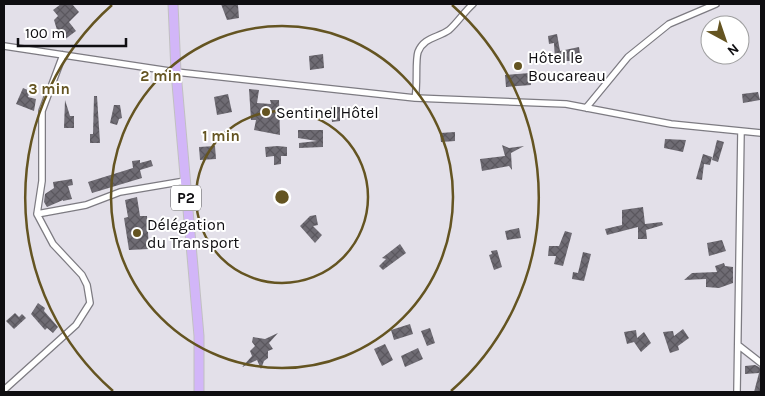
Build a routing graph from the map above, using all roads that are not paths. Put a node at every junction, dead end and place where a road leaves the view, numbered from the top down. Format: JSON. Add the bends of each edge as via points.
{"nodes":[{"id":1,"x":172,"y":4,"type":"edge"},
{"id":2,"x":473,"y":4,"type":"edge"},
{"id":3,"x":716,"y":4,"type":"edge"},
{"id":4,"x":4,"y":46,"type":"edge"},
{"id":5,"x":63,"y":55,"type":"junction"},
{"id":6,"x":176,"y":72,"type":"junction"},
{"id":7,"x":415,"y":98,"type":"junction"},
{"id":8,"x":586,"y":108,"type":"junction"},
{"id":9,"x":741,"y":131,"type":"junction"},
{"id":10,"x":761,"y":133,"type":"edge"},
{"id":11,"x":185,"y":181,"type":"junction"},
{"id":12,"x":37,"y":214,"type":"junction"},
{"id":13,"x":738,"y":345,"type":"junction"},
{"id":14,"x":761,"y":363,"type":"edge"},
{"id":15,"x":4,"y":390,"type":"edge"},
{"id":16,"x":200,"y":392,"type":"edge"},
{"id":17,"x":736,"y":392,"type":"edge"}],
"edges":[{"from":1,"to":6,"type":"main road","number":"P2"},
{"from":2,"to":7,"type":"street","via":[[449,30],[428,38],[417,54]]},
{"from":3,"to":8,"type":"street","via":[[668,24],[628,57]]},
{"from":4,"to":5,"type":"street"},
{"from":5,"to":6,"type":"street"},
{"from":5,"to":12,"type":"street","via":[[42,112],[42,181]]},
{"from":6,"to":7,"type":"street"},
{"from":6,"to":11,"type":"main road","number":"P2"},
{"from":7,"to":8,"type":"street","via":[[566,104]]},
{"from":8,"to":9,"type":"street","via":[[671,124]]},
{"from":9,"to":10,"type":"street"},
{"from":9,"to":13,"type":"street"},
{"from":11,"to":12,"type":"street","via":[[120,192],[86,204]]},
{"from":11,"to":16,"type":"main road","number":"P2","via":[[199,336]]},
{"from":12,"to":15,"type":"street","via":[[53,244],[82,275],[90,303],[76,326]]},
{"from":13,"to":14,"type":"street"},
{"from":13,"to":17,"type":"street"}]}
